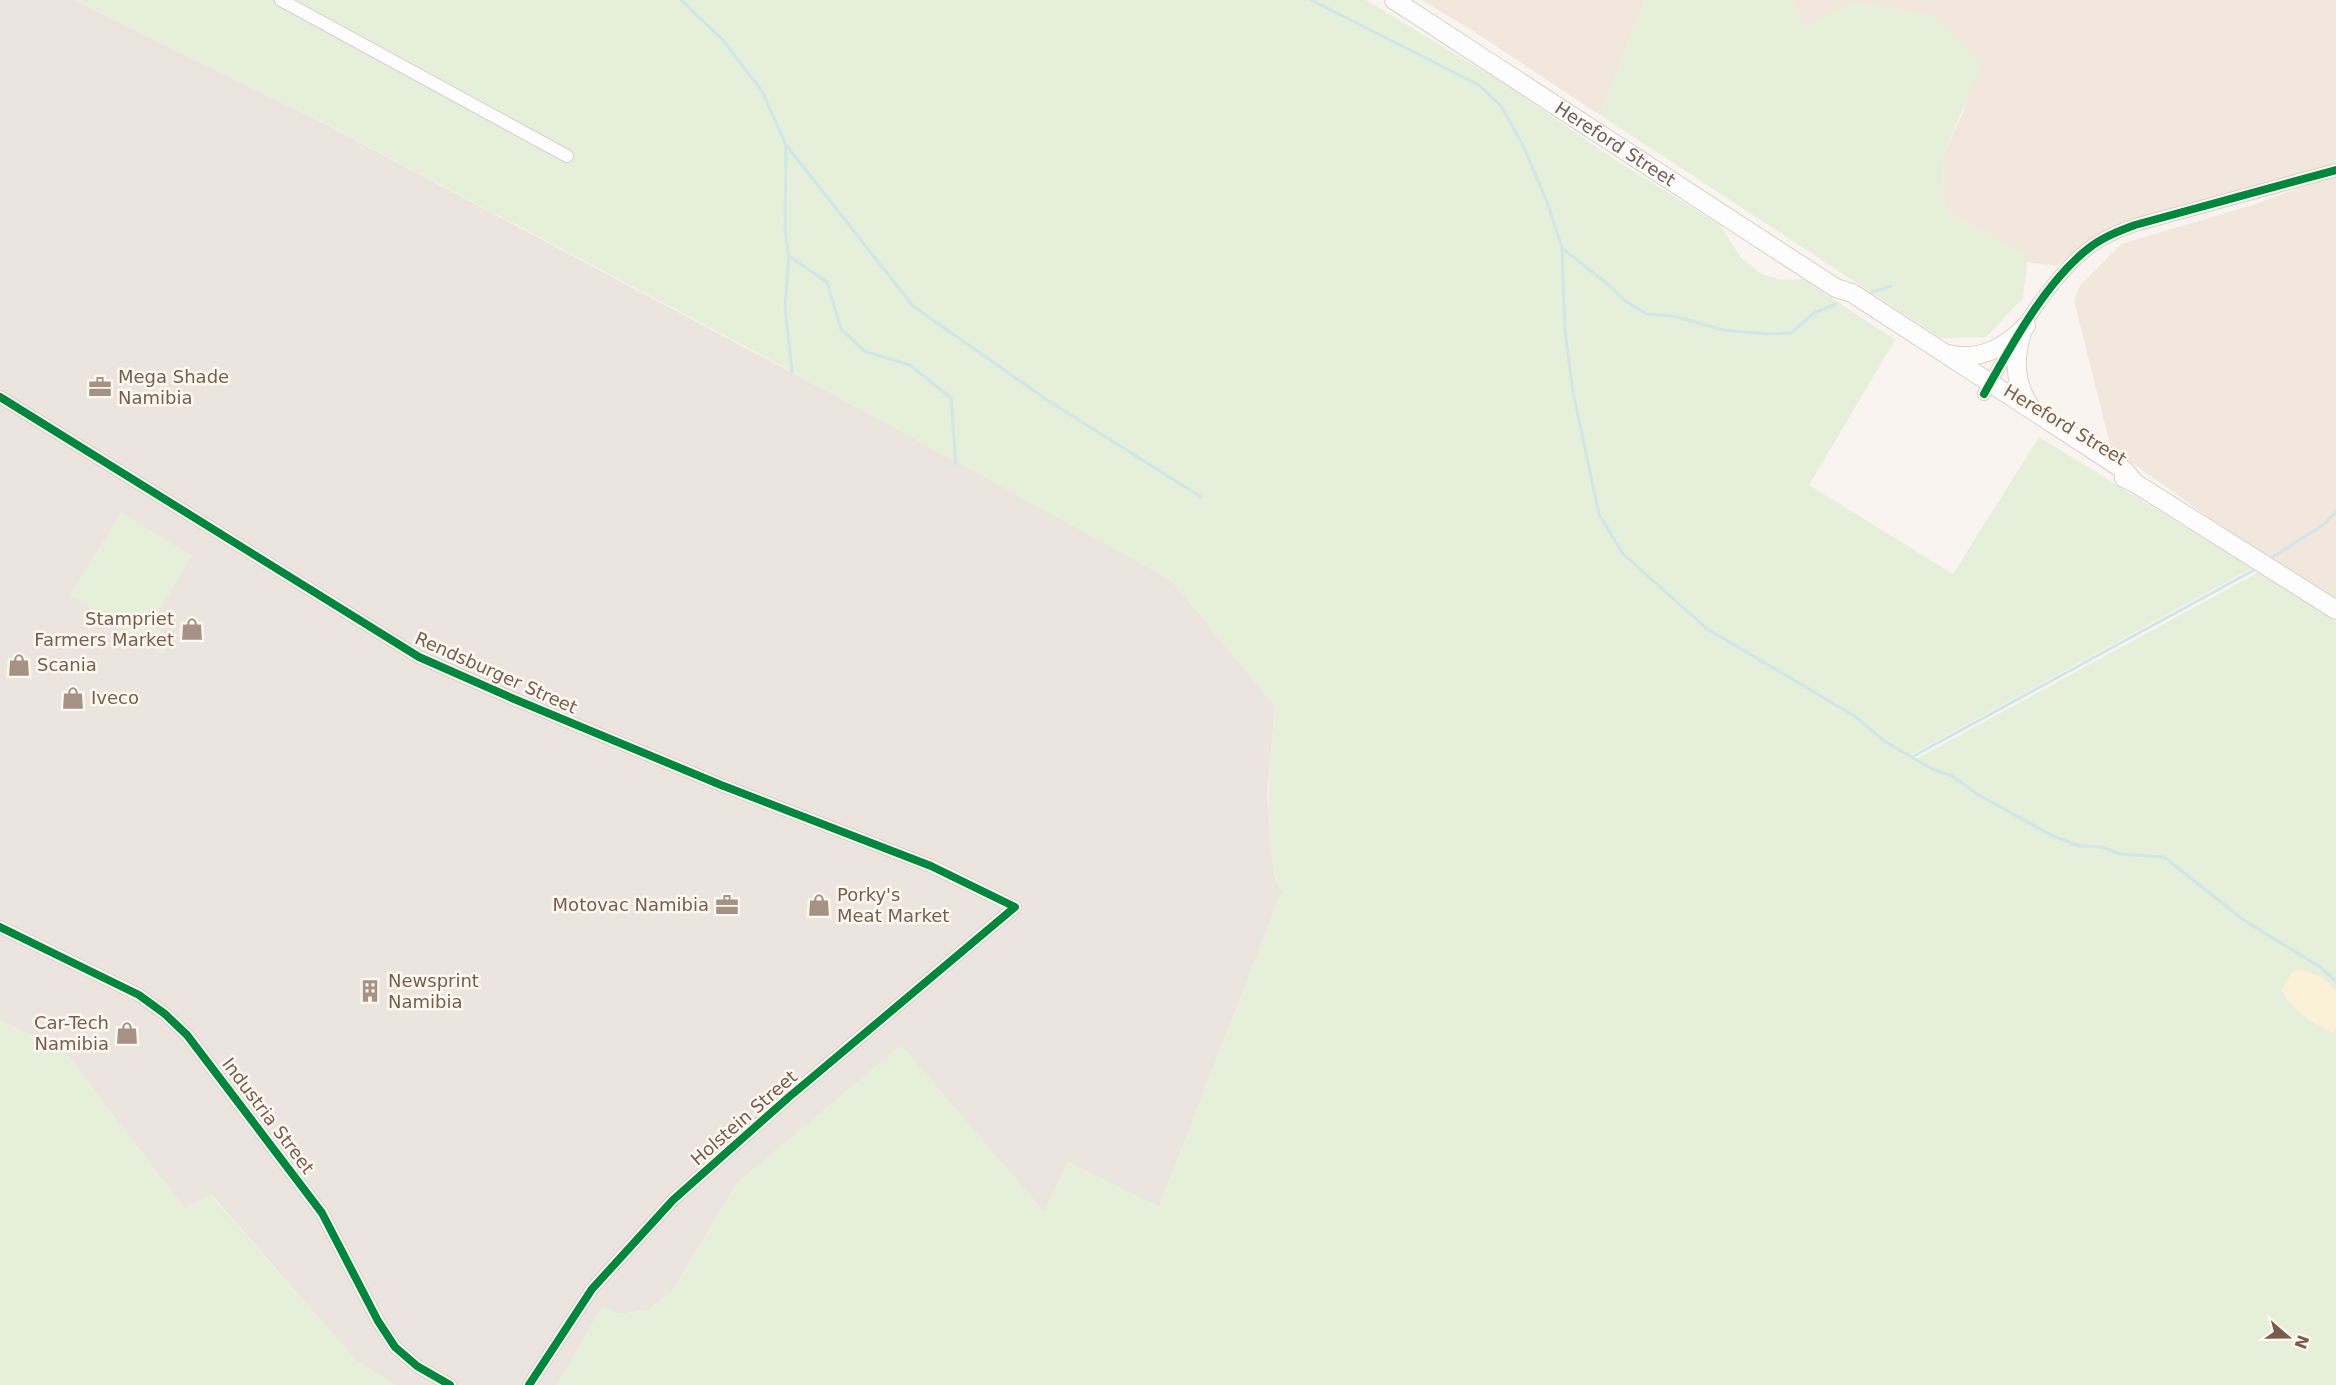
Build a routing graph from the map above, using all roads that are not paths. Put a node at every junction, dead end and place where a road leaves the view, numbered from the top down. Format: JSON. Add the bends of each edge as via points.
{"nodes":[{"id":1,"x":281,"y":0,"type":"edge"},
{"id":2,"x":1394,"y":0,"type":"edge"},
{"id":3,"x":567,"y":156,"type":"dead end"},
{"id":4,"x":2336,"y":170,"type":"edge"},
{"id":5,"x":1836,"y":288,"type":"junction"},
{"id":6,"x":2025,"y":328,"type":"junction"},
{"id":7,"x":1941,"y":352,"type":"junction"},
{"id":8,"x":1987,"y":388,"type":"junction"},
{"id":9,"x":0,"y":397,"type":"edge"},
{"id":10,"x":2035,"y":413,"type":"junction"},
{"id":11,"x":2135,"y":483,"type":"junction"},
{"id":12,"x":2336,"y":610,"type":"edge"},
{"id":13,"x":1015,"y":907,"type":"joint"},
{"id":14,"x":0,"y":927,"type":"edge"},
{"id":15,"x":450,"y":1385,"type":"edge"},
{"id":16,"x":529,"y":1385,"type":"edge"}],
"edges":[{"from":1,"to":3,"type":"street"},
{"from":2,"to":5,"type":"main road","name":"Hereford Street"},
{"from":4,"to":6,"type":"street","via":[[2224,199],[2110,235],[2065,270]]},
{"from":5,"to":7,"type":"main road","name":"Hereford Street","via":[[1852,293]]},
{"from":5,"to":8,"type":"main road","name":"Hereford Street","via":[[1848,301]]},
{"from":6,"to":7,"type":"main road","via":[[1987,353],[1963,357]]},
{"from":6,"to":8,"type":"street"},
{"from":6,"to":10,"type":"main road","via":[[2018,344],[2016,369],[2022,393]]},
{"from":7,"to":8,"type":"main road","name":"Hereford Street"},
{"from":8,"to":10,"type":"main road","name":"Hereford Street"},
{"from":8,"to":11,"type":"main road","name":"Hereford Street","via":[[2120,477]]},
{"from":9,"to":13,"type":"street","name":"Rendsburger Street","via":[[419,657],[711,781],[931,866]]},
{"from":10,"to":11,"type":"main road","name":"Hereford Street","via":[[2124,471]]},
{"from":11,"to":12,"type":"main road","name":"Hereford Street"},
{"from":13,"to":16,"type":"street","name":"Holstein Street","via":[[673,1200],[592,1288]]},
{"from":14,"to":15,"type":"street","name":"Industria Street","via":[[139,995],[187,1035],[322,1213],[395,1347],[417,1366]]}]}
